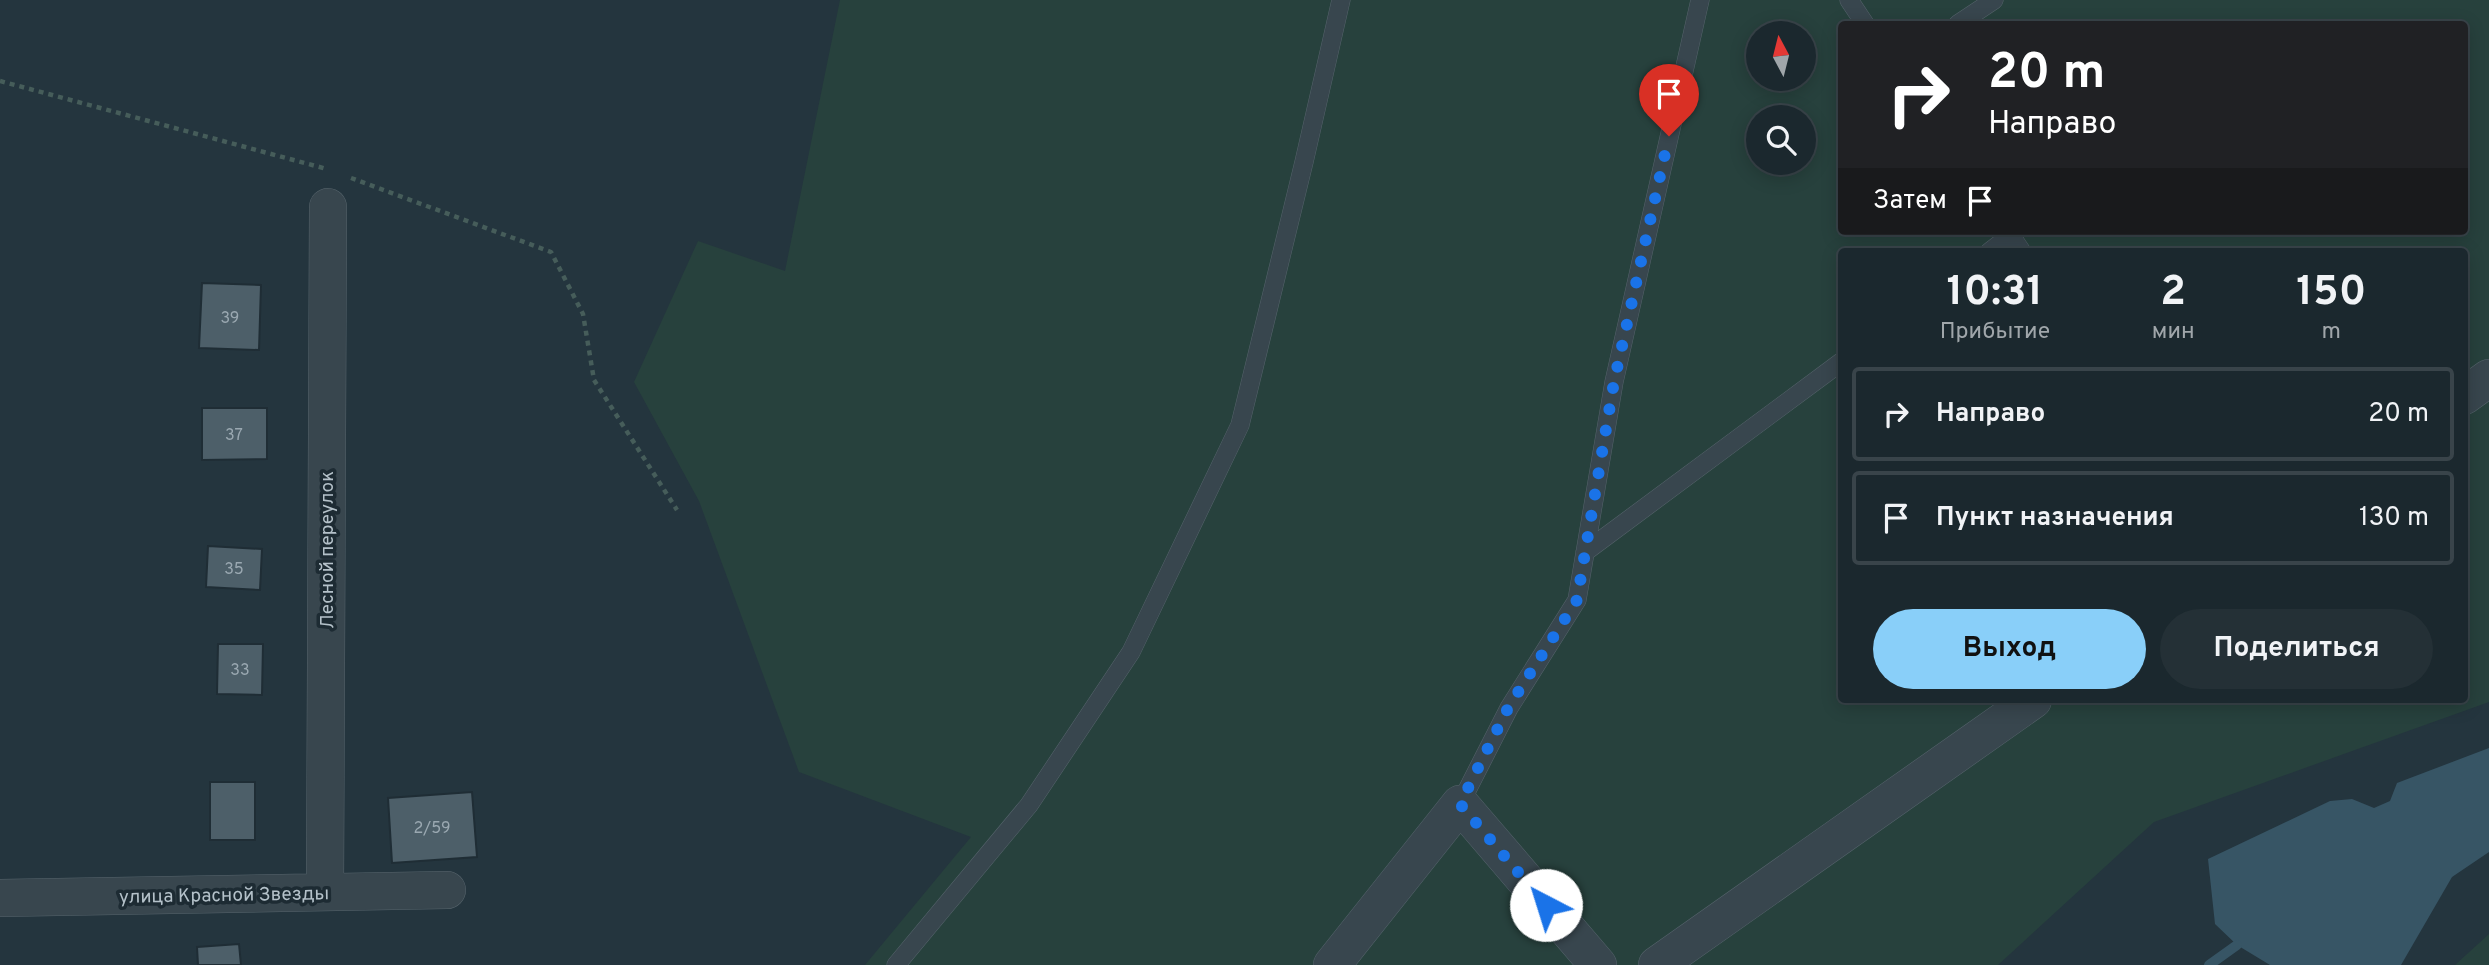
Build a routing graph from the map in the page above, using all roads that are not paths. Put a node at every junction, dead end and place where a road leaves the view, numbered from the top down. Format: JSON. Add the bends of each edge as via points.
{"nodes":[{"id":1,"x":1341,"y":0,"type":"edge"},
{"id":2,"x":1700,"y":0,"type":"edge"},
{"id":3,"x":1849,"y":0,"type":"edge"},
{"id":4,"x":1994,"y":0,"type":"edge"},
{"id":5,"x":1864,"y":21,"type":"edge"},
{"id":6,"x":1962,"y":21,"type":"edge"},
{"id":7,"x":328,"y":208,"type":"dead end"},
{"id":8,"x":2007,"y":235,"type":"edge"},
{"id":9,"x":1993,"y":248,"type":"edge"},
{"id":10,"x":1838,"y":364,"type":"edge"},
{"id":11,"x":2489,"y":378,"type":"edge"},
{"id":12,"x":2468,"y":393,"type":"edge"},
{"id":13,"x":1585,"y":552,"type":"junction"},
{"id":14,"x":2029,"y":703,"type":"edge"},
{"id":15,"x":1460,"y":804,"type":"junction"},
{"id":16,"x":447,"y":890,"type":"dead end"},
{"id":17,"x":325,"y":892,"type":"junction"},
{"id":18,"x":0,"y":898,"type":"edge"},
{"id":19,"x":896,"y":965,"type":"edge"},
{"id":20,"x":1332,"y":965,"type":"edge"},
{"id":21,"x":1598,"y":965,"type":"edge"},
{"id":22,"x":1657,"y":965,"type":"edge"}],
"edges":[{"from":1,"to":19,"type":"lane","via":[[1240,425],[1130,652],[1029,805]]},
{"from":2,"to":13,"type":"lane","via":[[1614,382]]},
{"from":3,"to":5,"type":"lane"},
{"from":4,"to":6,"type":"lane"},
{"from":7,"to":17,"type":"street","name":"Лесной переулок"},
{"from":8,"to":9,"type":"lane"},
{"from":10,"to":13,"type":"lane"},
{"from":11,"to":12,"type":"street"},
{"from":13,"to":15,"type":"lane","via":[[1577,600],[1508,708]]},
{"from":14,"to":22,"type":"street"},
{"from":15,"to":20,"type":"street"},
{"from":15,"to":21,"type":"street"},
{"from":16,"to":17,"type":"street","name":"улица Красной Звезды"},
{"from":17,"to":18,"type":"street","name":"улица Красной Звезды"}]}
